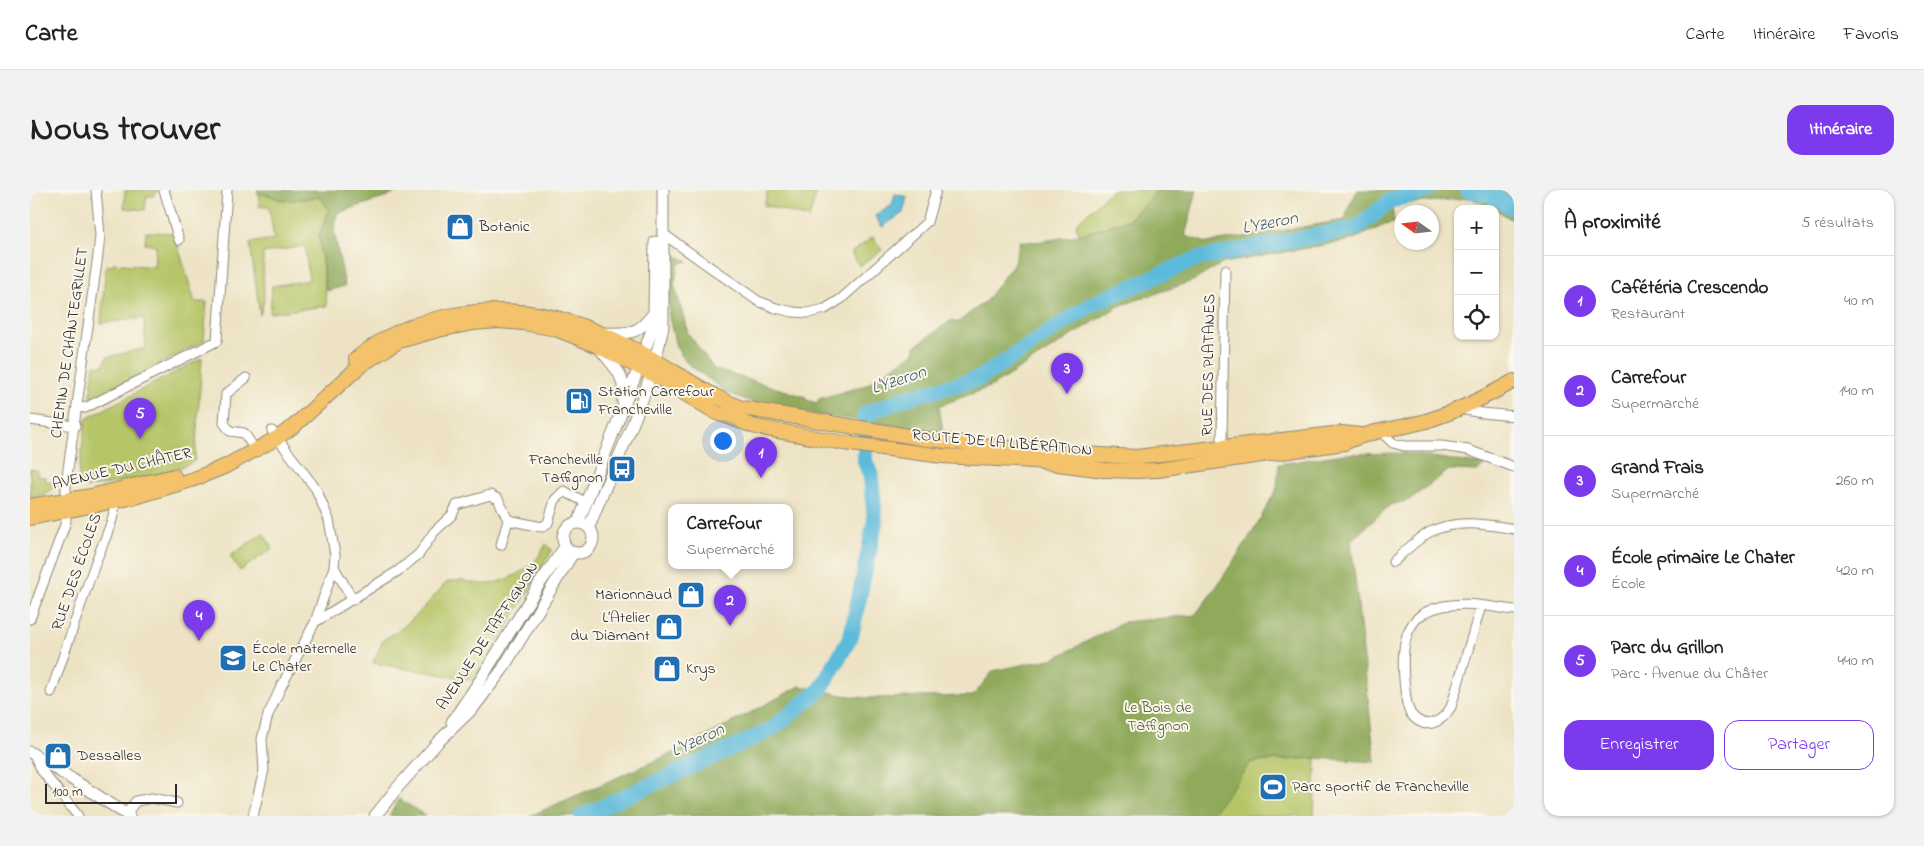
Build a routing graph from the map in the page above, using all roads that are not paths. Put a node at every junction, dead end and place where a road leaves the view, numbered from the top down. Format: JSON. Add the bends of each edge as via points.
{"nodes":[{"id":1,"x":96,"y":190,"type":"edge"},
{"id":2,"x":164,"y":190,"type":"edge"},
{"id":3,"x":227,"y":190,"type":"edge"},
{"id":4,"x":936,"y":190,"type":"edge"},
{"id":5,"x":659,"y":193,"type":"edge"},
{"id":6,"x":662,"y":233,"type":"junction"},
{"id":7,"x":179,"y":240,"type":"dead end"},
{"id":8,"x":1225,"y":270,"type":"dead end"},
{"id":9,"x":654,"y":313,"type":"junction"},
{"id":10,"x":601,"y":332,"type":"junction"},
{"id":11,"x":397,"y":337,"type":"junction"},
{"id":12,"x":598,"y":346,"type":"junction"},
{"id":13,"x":648,"y":364,"type":"junction"},
{"id":14,"x":246,"y":378,"type":"dead end"},
{"id":15,"x":1514,"y":381,"type":"edge"},
{"id":16,"x":624,"y":406,"type":"junction"},
{"id":17,"x":78,"y":408,"type":"junction"},
{"id":18,"x":1461,"y":409,"type":"junction"},
{"id":19,"x":1514,"y":416,"type":"edge"},
{"id":20,"x":30,"y":420,"type":"edge"},
{"id":21,"x":75,"y":426,"type":"junction"},
{"id":22,"x":1380,"y":431,"type":"junction"},
{"id":23,"x":275,"y":435,"type":"junction"},
{"id":24,"x":254,"y":447,"type":"junction"},
{"id":25,"x":1224,"y":454,"type":"junction"},
{"id":26,"x":1514,"y":467,"type":"edge"},
{"id":27,"x":114,"y":496,"type":"junction"},
{"id":28,"x":587,"y":503,"type":"junction"},
{"id":29,"x":30,"y":506,"type":"edge"},
{"id":30,"x":66,"y":506,"type":"junction"},
{"id":31,"x":30,"y":518,"type":"edge"},
{"id":32,"x":508,"y":520,"type":"junction"},
{"id":33,"x":584,"y":526,"type":"junction"},
{"id":34,"x":1514,"y":529,"type":"edge"},
{"id":35,"x":501,"y":545,"type":"dead end"},
{"id":36,"x":569,"y":550,"type":"junction"},
{"id":37,"x":1393,"y":562,"type":"dead end"},
{"id":38,"x":334,"y":568,"type":"junction"},
{"id":39,"x":353,"y":600,"type":"junction"},
{"id":40,"x":1481,"y":606,"type":"junction"},
{"id":41,"x":1514,"y":610,"type":"edge"},
{"id":42,"x":30,"y":619,"type":"edge"},
{"id":43,"x":315,"y":622,"type":"junction"},
{"id":44,"x":51,"y":692,"type":"dead end"},
{"id":45,"x":33,"y":755,"type":"edge"},
{"id":46,"x":177,"y":803,"type":"dead end"},
{"id":47,"x":128,"y":815,"type":"edge"},
{"id":48,"x":78,"y":816,"type":"edge"},
{"id":49,"x":253,"y":816,"type":"edge"},
{"id":50,"x":375,"y":816,"type":"edge"}],
"edges":[{"from":1,"to":17,"type":"street","name":"CHEMIN DE CHANTEGRILLET","via":[[100,236]]},
{"from":2,"to":7,"type":"street"},
{"from":3,"to":17,"type":"street","via":[[217,341],[85,408]]},
{"from":4,"to":6,"type":"street","via":[[927,222],[841,299],[825,309],[808,313],[793,312],[758,301]]},
{"from":5,"to":6,"type":"street"},
{"from":5,"to":9,"type":"street"},
{"from":6,"to":13,"type":"street","via":[[663,326]]},
{"from":8,"to":25,"type":"street","name":"RUE DES PLATANES"},
{"from":9,"to":10,"type":"street","via":[[638,330]]},
{"from":9,"to":13,"type":"street"},
{"from":10,"to":11,"type":"main road","name":"AVENUE DU CHÂTER","via":[[562,319],[505,310],[421,322]]},
{"from":10,"to":13,"type":"main road","name":"AVENUE DU CHÂTER"},
{"from":11,"to":12,"type":"main road","name":"AVENUE DU CHÂTER","via":[[499,321],[556,329]]},
{"from":11,"to":23,"type":"main road","name":"AVENUE DU CHÂTER","via":[[369,348]]},
{"from":12,"to":13,"type":"main road","name":"AVENUE DU CHÂTER"},
{"from":12,"to":16,"type":"street","via":[[622,381]]},
{"from":13,"to":16,"type":"street","name":"AVENUE DE TAFFIGNON"},
{"from":13,"to":25,"type":"main road","name":"ROUTE DE LA LIBÉRATION","via":[[742,408],[848,427],[1024,450],[1130,457]]},
{"from":13,"to":25,"type":"main road","name":"ROUTE DE LA LIBÉRATION","via":[[717,413],[756,427],[844,443],[942,456],[1136,471],[1158,470]]},
{"from":13,"to":33,"type":"street","name":"AVENUE DE TAFFIGNON","via":[[615,466]]},
{"from":14,"to":24,"type":"street","via":[[226,394],[224,423],[230,431],[244,433]]},
{"from":15,"to":18,"type":"main road","name":"ROUTE DE LA LIBÉRATION"},
{"from":16,"to":28,"type":"street","name":"AVENUE DE TAFFIGNON"},
{"from":17,"to":21,"type":"street","name":"CHEMIN DE CHANTEGRILLET"},
{"from":18,"to":19,"type":"street","name":"ROUTE DE LA LIBÉRATION"},
{"from":18,"to":22,"type":"main road","name":"ROUTE DE LA LIBÉRATION"},
{"from":20,"to":21,"type":"street"},
{"from":21,"to":30,"type":"street","name":"CHEMIN DE CHANTEGRILLET","via":[[66,483]]},
{"from":22,"to":25,"type":"main road","name":"ROUTE DE LA LIBÉRATION","via":[[1361,435],[1342,433]]},
{"from":22,"to":26,"type":"street","via":[[1393,443],[1404,446],[1468,450]]},
{"from":23,"to":24,"type":"main road","name":"AVENUE DU CHÂTER"},
{"from":23,"to":38,"type":"street","via":[[316,489],[329,520]]},
{"from":24,"to":27,"type":"main road","name":"AVENUE DU CHÂTER","via":[[200,469]]},
{"from":27,"to":30,"type":"main road","name":"AVENUE DU CHÂTER"},
{"from":27,"to":44,"type":"street","name":"RUE DES ÉCOLES","via":[[111,522]]},
{"from":28,"to":32,"type":"street","via":[[564,491],[555,500],[548,523],[542,527]]},
{"from":28,"to":33,"type":"street","name":"AVENUE DE TAFFIGNON"},
{"from":29,"to":30,"type":"main road","name":"AVENUE DU CHÂTER"},
{"from":30,"to":31,"type":"main road","name":"AVENUE DU CHÂTER"},
{"from":30,"to":42,"type":"street","name":"CHEMIN DE CHANTEGRILLET","via":[[66,522]]},
{"from":32,"to":35,"type":"street"},
{"from":32,"to":39,"type":"street","via":[[498,499],[490,496],[457,504],[452,515],[434,532],[419,554]]},
{"from":33,"to":36,"type":"street","name":"AVENUE DE TAFFIGNON","via":[[569,526],[563,533],[562,538]]},
{"from":33,"to":36,"type":"street","name":"AVENUE DE TAFFIGNON","via":[[593,536],[592,545],[586,552]]},
{"from":34,"to":37,"type":"street","via":[[1487,524],[1456,524],[1430,532]]},
{"from":36,"to":50,"type":"street","name":"AVENUE DE TAFFIGNON","via":[[538,586],[438,742]]},
{"from":38,"to":39,"type":"street"},
{"from":38,"to":43,"type":"street"},
{"from":39,"to":43,"type":"street"},
{"from":40,"to":40,"type":"street","via":[[1464,604],[1429,610],[1410,626],[1402,666],[1407,707],[1419,721],[1438,722],[1451,707]]},
{"from":40,"to":41,"type":"street"},
{"from":43,"to":49,"type":"street","via":[[268,715],[262,739],[264,770]]},
{"from":45,"to":47,"type":"street"},
{"from":45,"to":48,"type":"street","via":[[42,772]]},
{"from":46,"to":47,"type":"street","via":[[152,798],[136,801]]}]}
